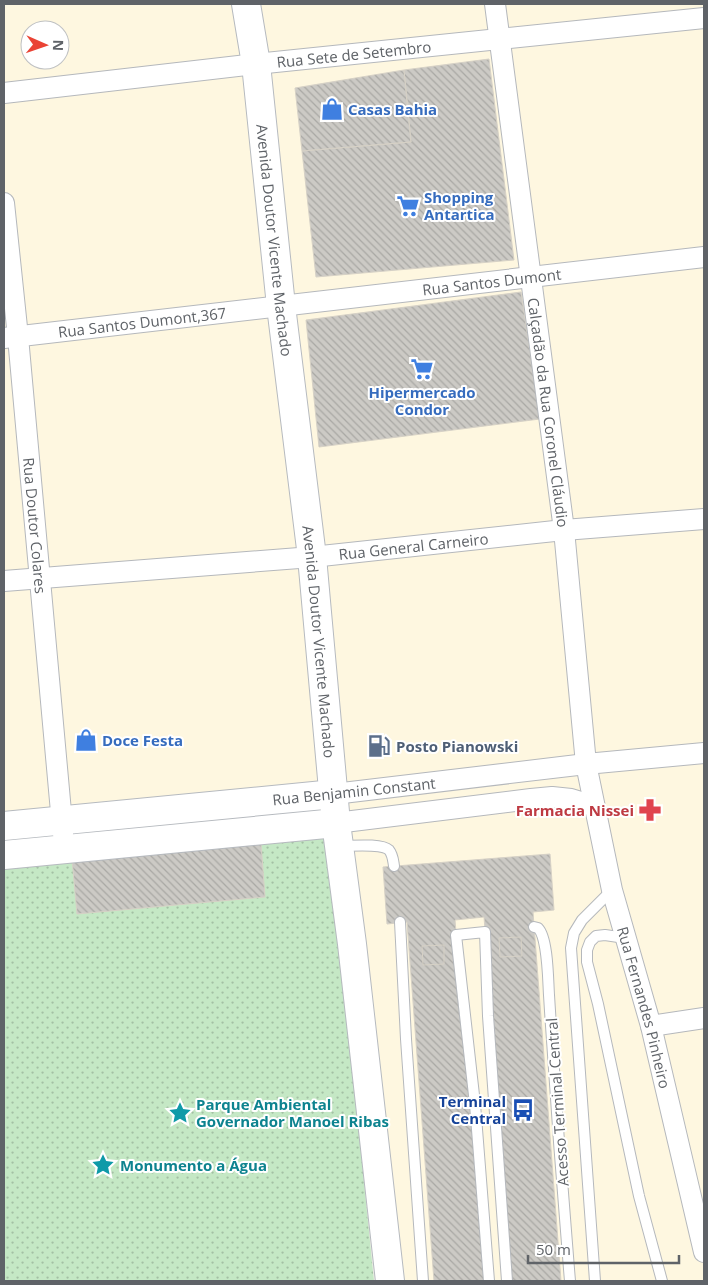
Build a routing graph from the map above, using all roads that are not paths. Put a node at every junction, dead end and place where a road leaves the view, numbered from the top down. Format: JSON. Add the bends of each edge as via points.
{"nodes":[{"id":1,"x":246,"y":4,"type":"edge"},
{"id":2,"x":495,"y":4,"type":"edge"},
{"id":3,"x":704,"y":18,"type":"edge"},
{"id":4,"x":500,"y":39,"type":"junction"},
{"id":5,"x":256,"y":64,"type":"junction"},
{"id":6,"x":4,"y":93,"type":"edge"},
{"id":7,"x":4,"y":202,"type":"edge"},
{"id":8,"x":704,"y":257,"type":"edge"},
{"id":9,"x":531,"y":277,"type":"junction"},
{"id":10,"x":281,"y":306,"type":"junction"},
{"id":11,"x":11,"y":338,"type":"edge"},
{"id":12,"x":704,"y":518,"type":"edge"},
{"id":13,"x":564,"y":530,"type":"junction"},
{"id":14,"x":312,"y":557,"type":"junction"},
{"id":15,"x":40,"y":577,"type":"junction"},
{"id":16,"x":4,"y":581,"type":"edge"},
{"id":17,"x":704,"y":753,"type":"edge"},
{"id":18,"x":586,"y":764,"type":"junction"},
{"id":19,"x":334,"y":794,"type":"junction"},
{"id":20,"x":594,"y":806,"type":"junction"},
{"id":21,"x":62,"y":820,"type":"junction"},
{"id":22,"x":4,"y":826,"type":"edge"},
{"id":23,"x":338,"y":834,"type":"junction"},
{"id":24,"x":64,"y":849,"type":"junction"},
{"id":25,"x":4,"y":855,"type":"edge"},
{"id":26,"x":394,"y":866,"type":"dead end"},
{"id":27,"x":612,"y":890,"type":"junction"},
{"id":28,"x":400,"y":922,"type":"dead end"},
{"id":29,"x":534,"y":927,"type":"dead end"},
{"id":30,"x":625,"y":938,"type":"junction"},
{"id":31,"x":704,"y":1018,"type":"edge"},
{"id":32,"x":651,"y":1026,"type":"junction"},
{"id":33,"x":704,"y":1252,"type":"edge"},
{"id":34,"x":390,"y":1281,"type":"edge"},
{"id":35,"x":423,"y":1281,"type":"edge"},
{"id":36,"x":489,"y":1281,"type":"edge"},
{"id":37,"x":507,"y":1281,"type":"edge"},
{"id":38,"x":570,"y":1281,"type":"edge"},
{"id":39,"x":595,"y":1281,"type":"edge"},
{"id":40,"x":662,"y":1281,"type":"edge"}],
"edges":[{"from":1,"to":5,"type":"main road","name":"Avenida Doutor Vicente Machado"},
{"from":2,"to":4,"type":"street","name":"Calçadão da Rua Coronel Cláudio"},
{"from":3,"to":4,"type":"street","name":"Rua Sete de Setembro"},
{"from":4,"to":5,"type":"street","name":"Rua Sete de Setembro"},
{"from":4,"to":9,"type":"street","name":"Calçadão da Rua Coronel Cláudio"},
{"from":5,"to":6,"type":"street","name":"Rua Sete de Setembro"},
{"from":5,"to":10,"type":"main road","name":"Avenida Doutor Vicente Machado"},
{"from":7,"to":11,"type":"street","name":"Rua Doutor Colares"},
{"from":8,"to":9,"type":"street","name":"Rua Santos Dumont"},
{"from":9,"to":10,"type":"street","name":"Rua Santos Dumont"},
{"from":9,"to":13,"type":"street","name":"Calçadão da Rua Coronel Cláudio"},
{"from":10,"to":11,"type":"street","name":"Rua Santos Dumont,367"},
{"from":10,"to":14,"type":"main road","name":"Avenida Doutor Vicente Machado"},
{"from":11,"to":15,"type":"street","name":"Rua Doutor Colares"},
{"from":12,"to":13,"type":"street","name":"Rua General Carneiro"},
{"from":13,"to":14,"type":"street","name":"Rua General Carneiro"},
{"from":13,"to":18,"type":"street","name":"Calçadão da Rua Coronel Cláudio"},
{"from":14,"to":15,"type":"street","name":"Rua General Carneiro"},
{"from":14,"to":19,"type":"main road","name":"Avenida Doutor Vicente Machado"},
{"from":15,"to":16,"type":"street","name":"Rua General Carneiro"},
{"from":15,"to":21,"type":"street","name":"Rua Doutor Colares"},
{"from":17,"to":18,"type":"street","name":"Rua Benjamin Constant"},
{"from":18,"to":19,"type":"street","name":"Rua Benjamin Constant"},
{"from":18,"to":20,"type":"street","name":"Rua Fernandes Pinheiro"},
{"from":19,"to":21,"type":"main road","name":"Rua Benjamin Constant"},
{"from":19,"to":23,"type":"main road","name":"Avenida Doutor Vicente Machado"},
{"from":20,"to":23,"type":"street","name":"Rua Benjamin Constant","via":[[571,799],[545,798]]},
{"from":20,"to":27,"type":"street","name":"Rua Fernandes Pinheiro"},
{"from":21,"to":22,"type":"main road","name":"Rua Benjamin Constant"},
{"from":21,"to":24,"type":"street","name":"Rua Doutor Colares"},
{"from":23,"to":24,"type":"main road","name":"Rua Benjamin Constant"},
{"from":23,"to":26,"type":"lane","via":[[388,849]]},
{"from":23,"to":34,"type":"main road","name":"Avenida Doutor Vicente Machado"},
{"from":24,"to":25,"type":"main road","name":"Rua Benjamin Constant"},
{"from":27,"to":30,"type":"street","name":"Rua Fernandes Pinheiro"},
{"from":27,"to":39,"type":"lane","via":[[582,920],[574,933],[571,948]]},
{"from":28,"to":35,"type":"lane","via":[[404,939],[406,1039]]},
{"from":29,"to":38,"type":"lane","name":"Acesso Terminal Central","via":[[544,937],[548,974]]},
{"from":30,"to":32,"type":"street","name":"Rua Fernandes Pinheiro"},
{"from":30,"to":40,"type":"lane","via":[[596,936],[587,950],[588,962],[639,1196]]},
{"from":31,"to":32,"type":"street"},
{"from":32,"to":33,"type":"street","name":"Rua Fernandes Pinheiro"},
{"from":36,"to":37,"type":"lane","via":[[475,1104],[456,934],[485,932]]}]}
